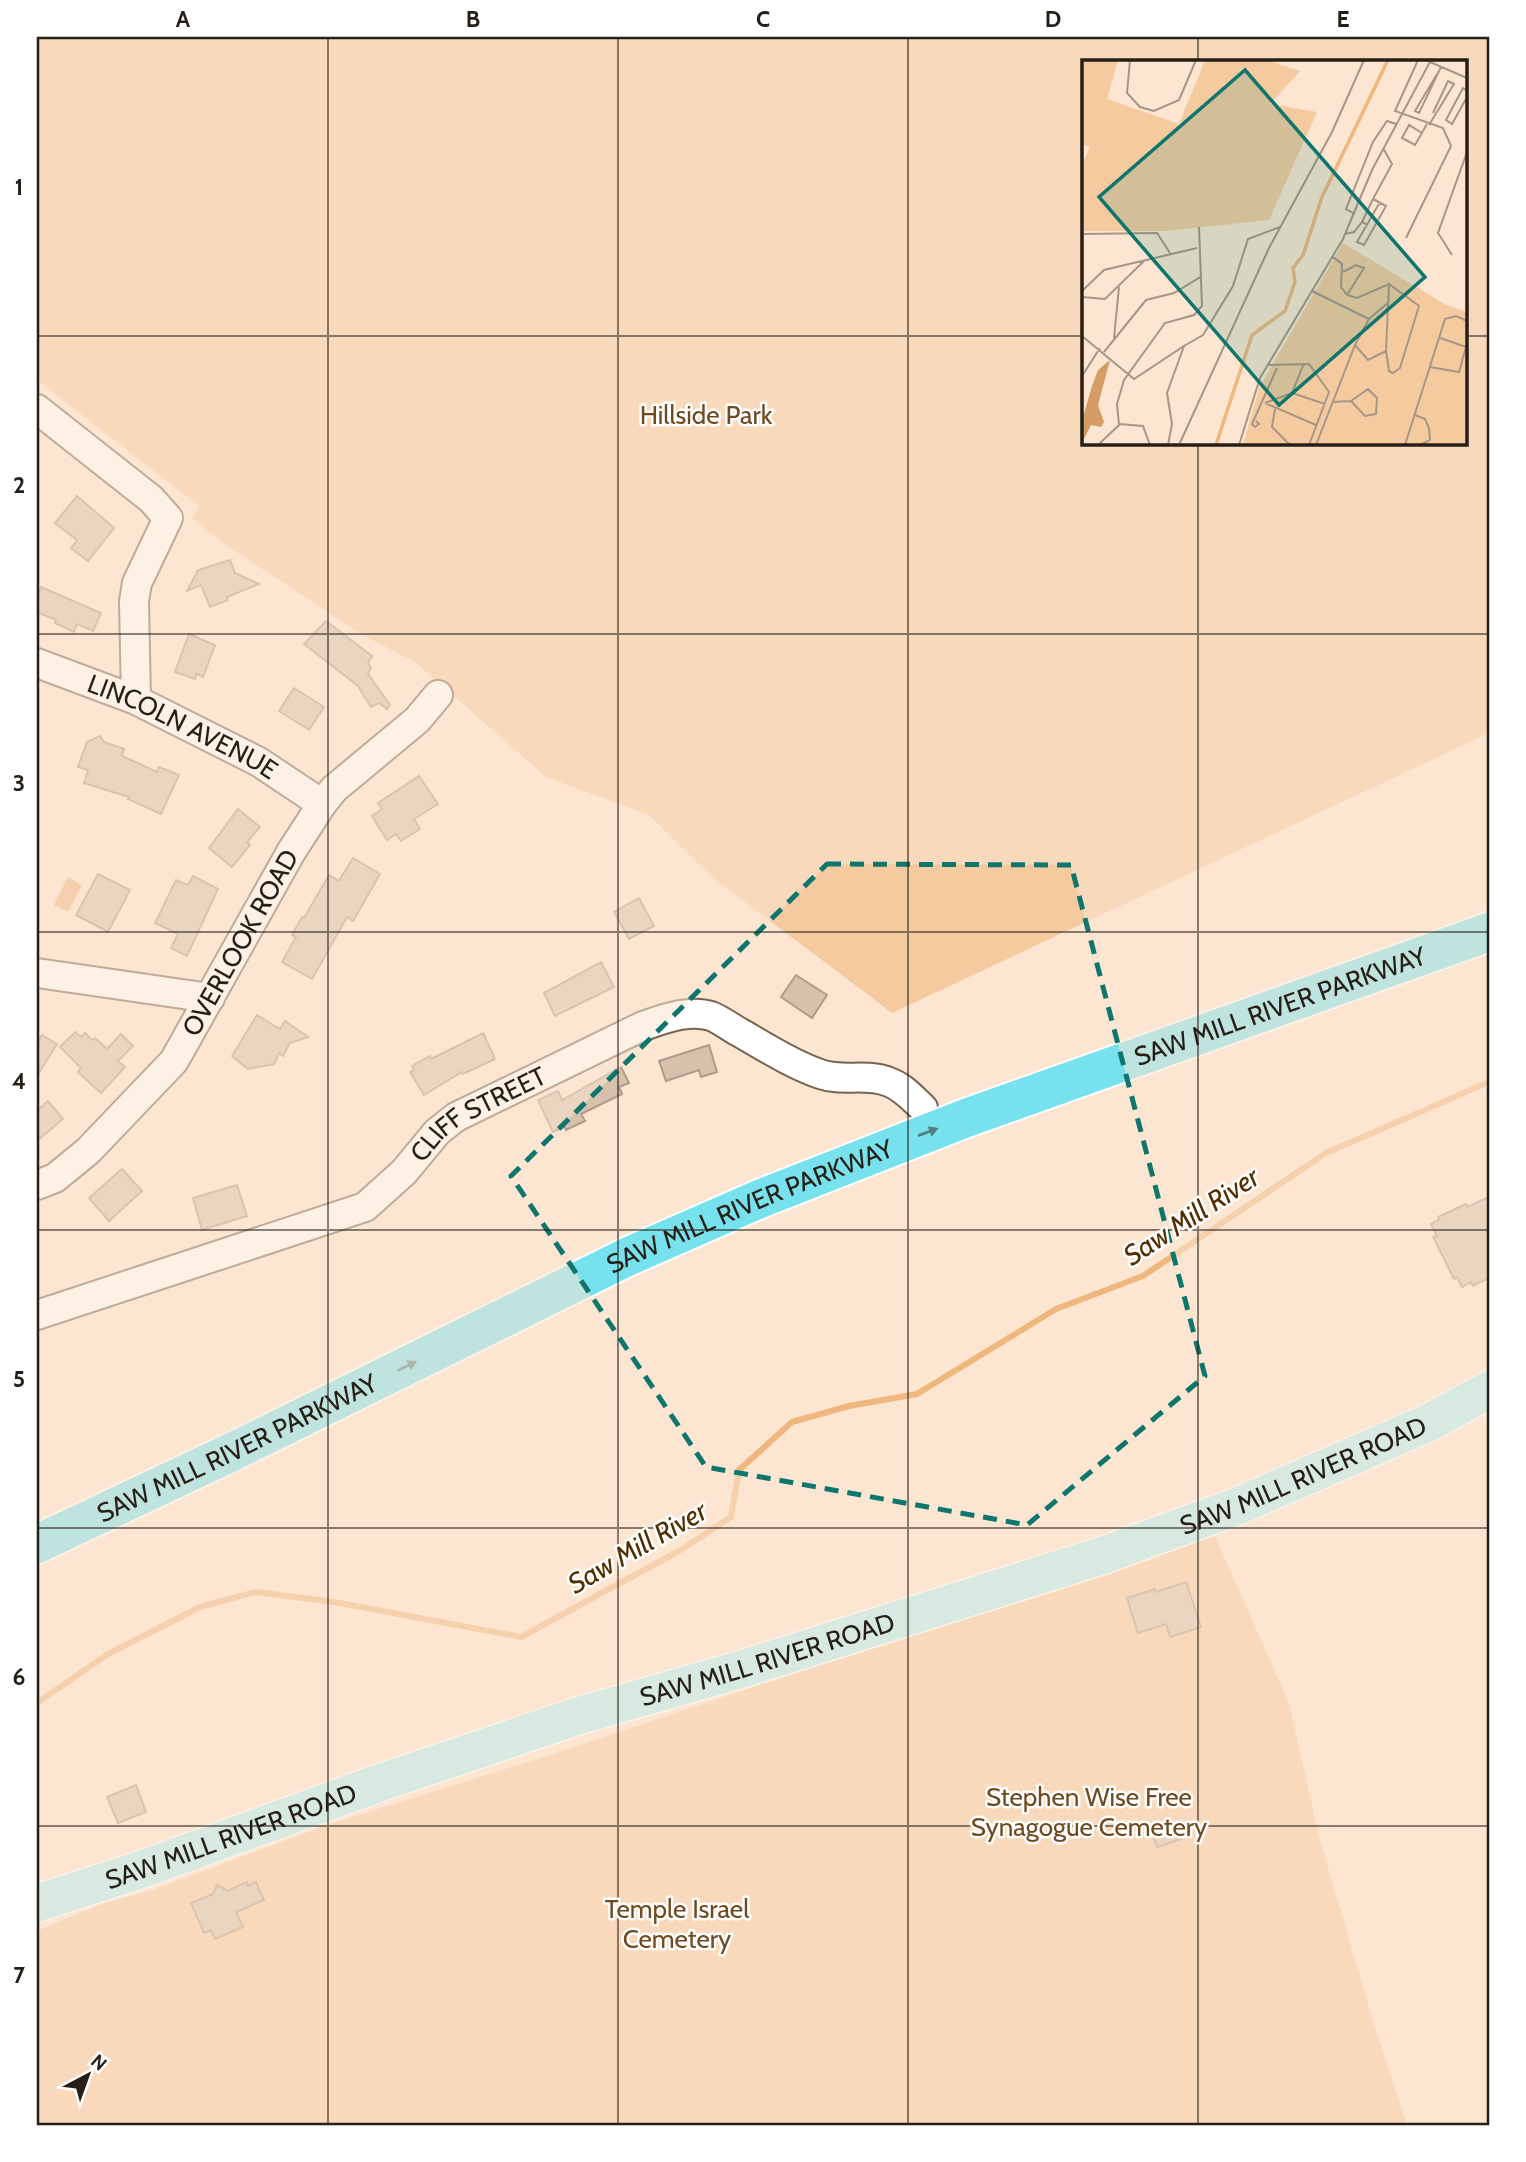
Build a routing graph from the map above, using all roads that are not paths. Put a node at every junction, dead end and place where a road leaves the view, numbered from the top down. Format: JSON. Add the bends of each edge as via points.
{"nodes":[{"id":1,"x":37,"y":409,"type":"edge"},
{"id":2,"x":37,"y":663,"type":"edge"},
{"id":3,"x":438,"y":695,"type":"dead end"},
{"id":4,"x":136,"y":700,"type":"junction"},
{"id":5,"x":322,"y":804,"type":"junction"},
{"id":6,"x":1489,"y":906,"type":"edge"},
{"id":7,"x":1489,"y":932,"type":"edge"},
{"id":8,"x":37,"y":973,"type":"edge"},
{"id":9,"x":209,"y":998,"type":"junction"},
{"id":10,"x":923,"y":1108,"type":"junction"},
{"id":11,"x":37,"y":1185,"type":"edge"},
{"id":12,"x":37,"y":1315,"type":"edge"},
{"id":13,"x":1489,"y":1390,"type":"edge"},
{"id":14,"x":37,"y":1517,"type":"edge"},
{"id":15,"x":37,"y":1544,"type":"edge"},
{"id":16,"x":37,"y":1903,"type":"edge"}],
"edges":[{"from":1,"to":4,"type":"street","via":[[151,499],[168,518],[137,583]]},
{"from":2,"to":4,"type":"street","name":"LINCOLN AVENUE"},
{"from":3,"to":5,"type":"street","name":"OVERLOOK ROAD"},
{"from":4,"to":5,"type":"street","name":"LINCOLN AVENUE","via":[[259,762]]},
{"from":5,"to":9,"type":"street","name":"OVERLOOK ROAD"},
{"from":6,"to":10,"type":"highway","name":"SAW MILL RIVER PARKWAY"},
{"from":15,"to":7,"type":"highway","name":"SAW MILL RIVER PARKWAY","one_way":true,"via":[[626,1258],[762,1198],[955,1122]]},
{"from":8,"to":9,"type":"street"},
{"from":9,"to":11,"type":"street","name":"OVERLOOK ROAD","via":[[174,1061],[88,1151],[55,1178]]},
{"from":10,"to":12,"type":"street","name":"CLIFF STREET","via":[[889,1082],[822,1075],[712,1017],[669,1017],[456,1117],[365,1207]]},
{"from":10,"to":14,"type":"highway","name":"SAW MILL RIVER PARKWAY","via":[[749,1176],[615,1236]]},
{"from":13,"to":16,"type":"main road","name":"SAW MILL RIVER ROAD","via":[[1428,1423],[1238,1506],[1104,1555],[742,1669],[581,1714]]}]}
